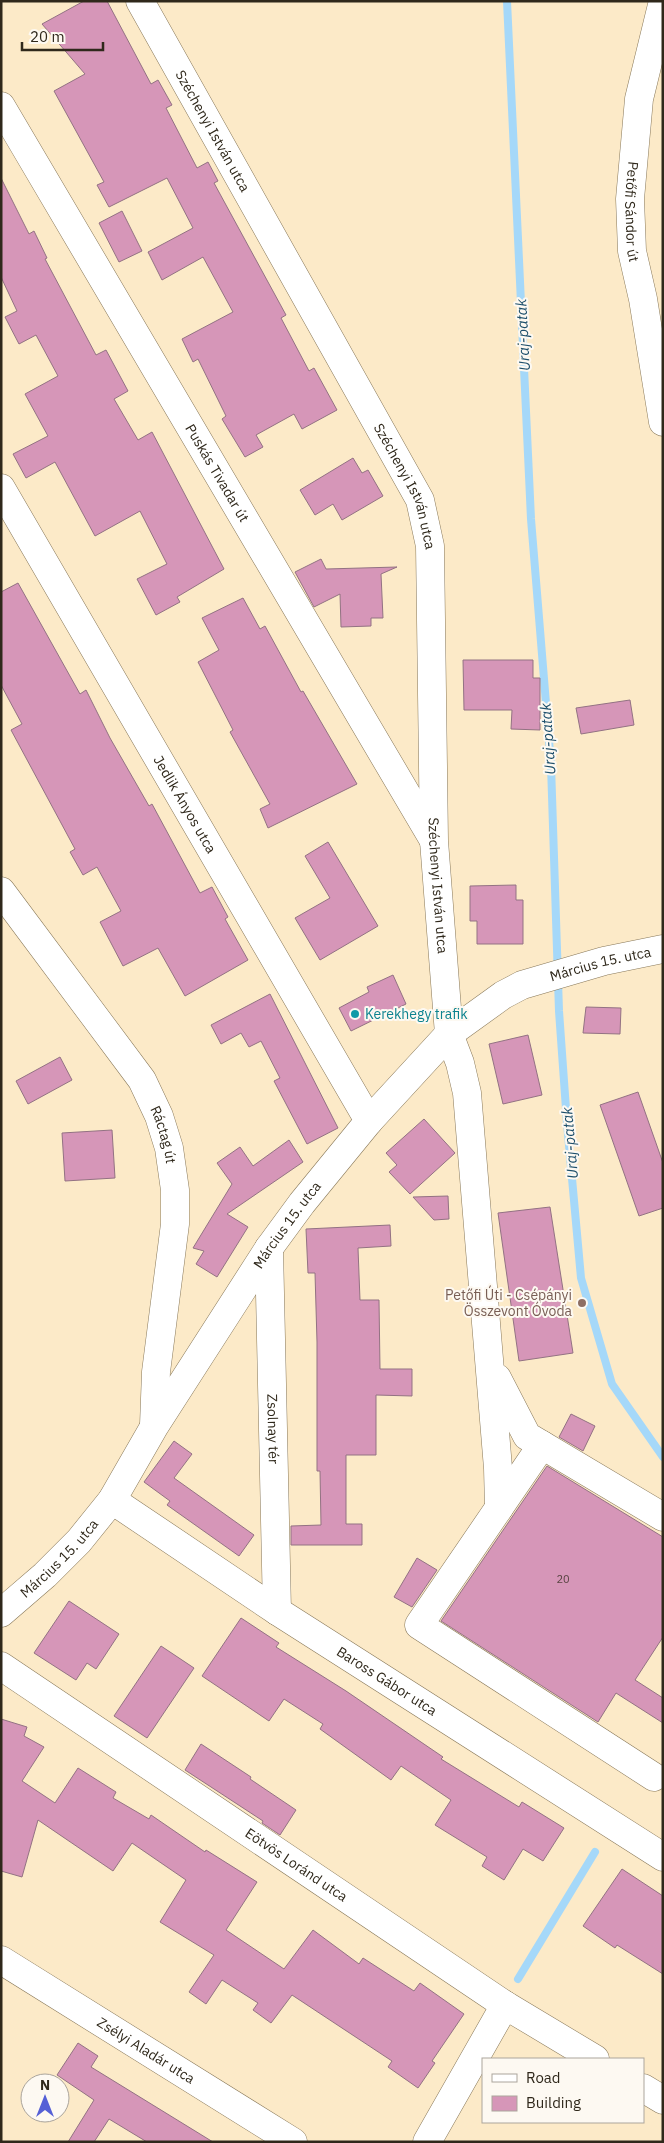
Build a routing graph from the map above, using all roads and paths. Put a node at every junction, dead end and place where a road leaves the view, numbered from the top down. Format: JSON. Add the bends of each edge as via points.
{"nodes":[{"id":1,"x":140,"y":1,"type":"edge"},
{"id":2,"x":663,"y":1,"type":"edge"},
{"id":3,"x":1,"y":106,"type":"edge"},
{"id":4,"x":663,"y":422,"type":"edge"},
{"id":5,"x":1,"y":488,"type":"edge"},
{"id":6,"x":434,"y":841,"type":"junction"},
{"id":7,"x":1,"y":891,"type":"edge"},
{"id":8,"x":663,"y":950,"type":"edge"},
{"id":9,"x":449,"y":1034,"type":"junction"},
{"id":10,"x":369,"y":1121,"type":"junction"},
{"id":11,"x":269,"y":1248,"type":"junction"},
{"id":12,"x":490,"y":1363,"type":"junction"},
{"id":13,"x":154,"y":1427,"type":"junction"},
{"id":14,"x":535,"y":1441,"type":"junction"},
{"id":15,"x":112,"y":1500,"type":"junction"},
{"id":16,"x":499,"y":1508,"type":"junction"},
{"id":17,"x":663,"y":1517,"type":"edge"},
{"id":18,"x":277,"y":1611,"type":"junction"},
{"id":19,"x":1,"y":1614,"type":"edge"},
{"id":20,"x":1,"y":1666,"type":"edge"},
{"id":21,"x":654,"y":1777,"type":"dead end"},
{"id":22,"x":663,"y":1857,"type":"edge"},
{"id":23,"x":1,"y":1960,"type":"edge"},
{"id":24,"x":505,"y":2005,"type":"junction"},
{"id":25,"x":593,"y":2058,"type":"edge"},
{"id":26,"x":644,"y":2089,"type":"edge"},
{"id":27,"x":663,"y":2100,"type":"edge"},
{"id":28,"x":292,"y":2142,"type":"edge"},
{"id":29,"x":426,"y":2142,"type":"edge"}],
"edges":[{"from":1,"to":6,"type":"street","name":"Széchenyi István utca","via":[[420,500],[430,546]]},
{"from":2,"to":4,"type":"street","name":"Petőfi Sándor út","via":[[639,99],[630,199],[632,251]]},
{"from":3,"to":6,"type":"street","name":"Puskás Tivadar út"},
{"from":5,"to":10,"type":"street","name":"Jedlik Ányos utca"},
{"from":6,"to":9,"type":"street","name":"Széchenyi István utca"},
{"from":7,"to":13,"type":"street","name":"Ráctag út","via":[[142,1080],[159,1116],[169,1148],[175,1190],[175,1224],[156,1372]]},
{"from":8,"to":9,"type":"street","name":"Március 15. utca","via":[[604,961],[542,978],[503,995]]},
{"from":9,"to":10,"type":"street","name":"Március 15. utca"},
{"from":9,"to":12,"type":"street","name":"Széchenyi István utca","via":[[467,1093]]},
{"from":10,"to":11,"type":"street","name":"Március 15. utca"},
{"from":11,"to":13,"type":"street","name":"Március 15. utca"},
{"from":11,"to":18,"type":"street","name":"Zsolnay tér"},
{"from":12,"to":14,"type":"street"},
{"from":12,"to":16,"type":"street","name":"Széchenyi István utca"},
{"from":13,"to":15,"type":"street","name":"Március 15. utca"},
{"from":14,"to":16,"type":"street"},
{"from":14,"to":17,"type":"street"},
{"from":15,"to":18,"type":"street","name":"Baross Gábor utca"},
{"from":15,"to":19,"type":"street","name":"Március 15. utca","via":[[79,1541]]},
{"from":16,"to":21,"type":"street","via":[[419,1624]]},
{"from":18,"to":22,"type":"street","name":"Baross Gábor utca"},
{"from":20,"to":24,"type":"street","name":"Eötvös Loránd utca"},
{"from":23,"to":28,"type":"street","name":"Zsélyi Aladár utca"},
{"from":24,"to":25,"type":"street","name":"Eötvös Loránd utca"},
{"from":24,"to":29,"type":"street"},
{"from":26,"to":27,"type":"street"}]}
